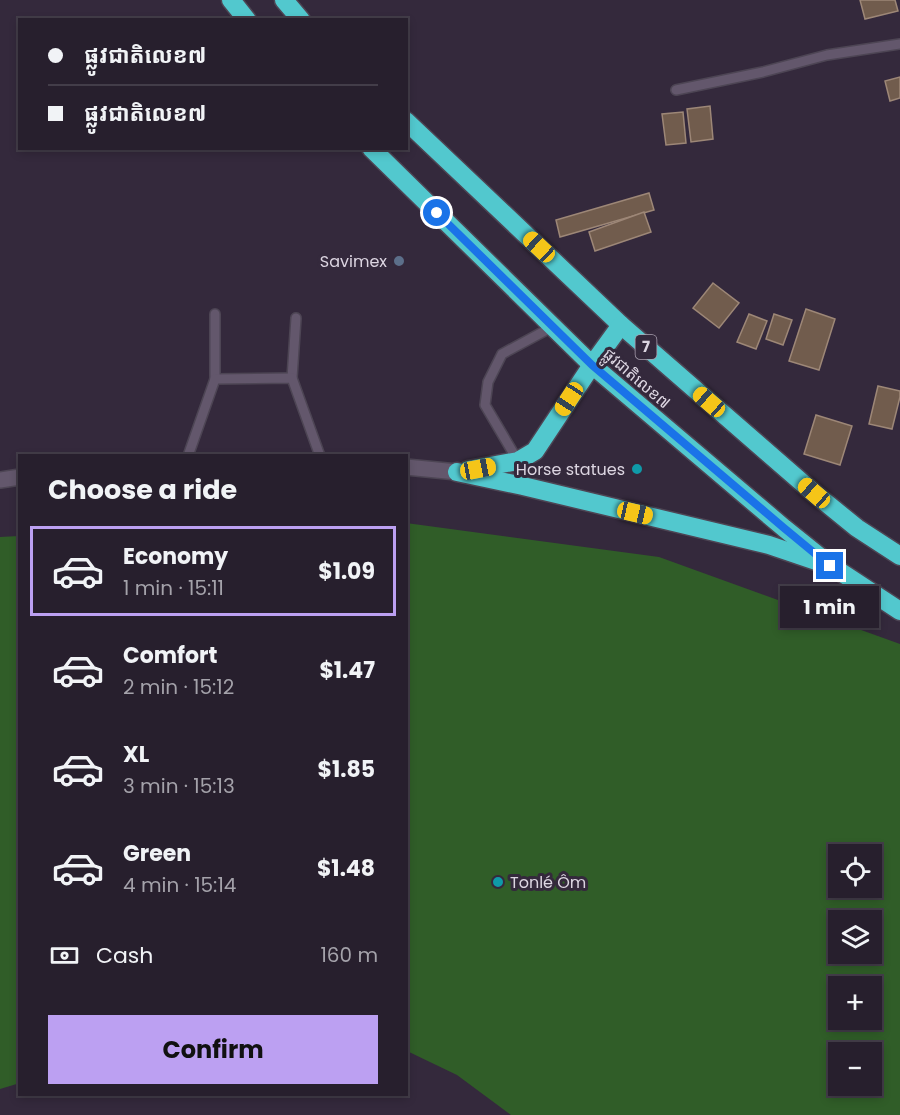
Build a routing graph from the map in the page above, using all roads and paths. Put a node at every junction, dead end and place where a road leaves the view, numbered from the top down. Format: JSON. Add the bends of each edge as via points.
{"nodes":[{"id":1,"x":231,"y":0,"type":"edge"},
{"id":2,"x":284,"y":0,"type":"edge"},
{"id":3,"x":245,"y":18,"type":"edge"},
{"id":4,"x":299,"y":18,"type":"edge"},
{"id":5,"x":900,"y":44,"type":"edge"},
{"id":6,"x":676,"y":90,"type":"dead end"},
{"id":7,"x":408,"y":123,"type":"edge"},
{"id":8,"x":374,"y":150,"type":"edge"},
{"id":9,"x":215,"y":314,"type":"dead end"},
{"id":10,"x":296,"y":318,"type":"dead end"},
{"id":11,"x":621,"y":326,"type":"junction"},
{"id":12,"x":552,"y":327,"type":"junction"},
{"id":13,"x":592,"y":365,"type":"junction"},
{"id":14,"x":292,"y":378,"type":"junction"},
{"id":15,"x":215,"y":379,"type":"junction"},
{"id":16,"x":189,"y":454,"type":"edge"},
{"id":17,"x":319,"y":454,"type":"edge"},
{"id":18,"x":518,"y":461,"type":"junction"},
{"id":19,"x":408,"y":467,"type":"edge"},
{"id":20,"x":457,"y":472,"type":"junction"},
{"id":21,"x":18,"y":477,"type":"edge"},
{"id":22,"x":0,"y":480,"type":"edge"},
{"id":23,"x":900,"y":555,"type":"edge"},
{"id":24,"x":830,"y":566,"type":"junction"},
{"id":25,"x":900,"y":611,"type":"edge"}],
"edges":[{"from":1,"to":3,"type":"highway"},
{"from":2,"to":4,"type":"highway"},
{"from":5,"to":6,"type":"lane","via":[[827,55]]},
{"from":7,"to":11,"type":"highway","name":"ផ្លូវជាតិលេខ៧","number":"7"},
{"from":8,"to":12,"type":"highway","name":"ផ្លូវជាតិលេខ៧"},
{"from":9,"to":15,"type":"lane"},
{"from":10,"to":14,"type":"lane"},
{"from":11,"to":13,"type":"highway"},
{"from":11,"to":23,"type":"highway","name":"ផ្លូវជាតិលេខ៧","number":"7","via":[[814,493],[857,528]]},
{"from":12,"to":13,"type":"highway","name":"ផ្លូវជាតិលេខ៧"},
{"from":12,"to":18,"type":"lane","via":[[502,354],[488,382],[485,405]]},
{"from":13,"to":18,"type":"highway","via":[[535,451]]},
{"from":13,"to":24,"type":"highway","name":"ផ្លូវជាតិលេខ៧"},
{"from":14,"to":15,"type":"lane"},
{"from":14,"to":17,"type":"lane"},
{"from":15,"to":16,"type":"lane"},
{"from":18,"to":20,"type":"highway"},
{"from":19,"to":20,"type":"street"},
{"from":20,"to":24,"type":"highway","via":[[769,545]]},
{"from":21,"to":22,"type":"street"},
{"from":24,"to":25,"type":"highway","name":"ផ្លូវជាតិលេខ៧"}]}
